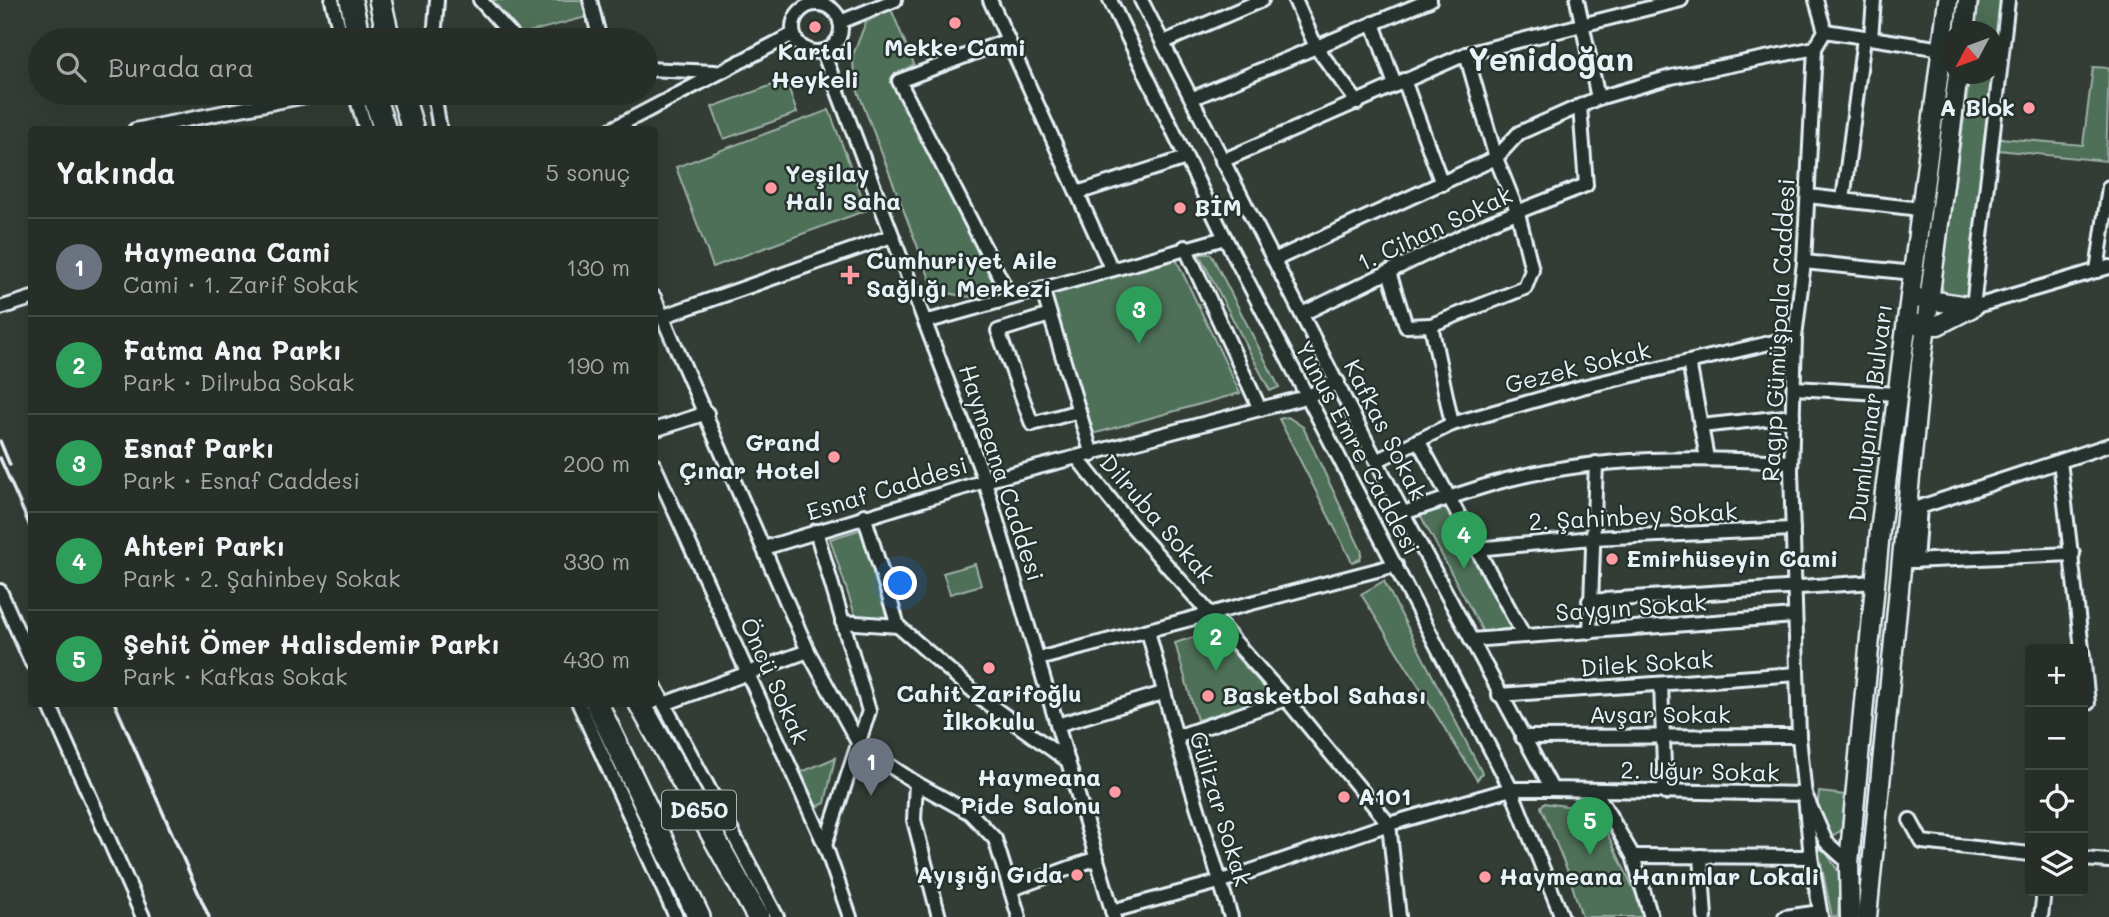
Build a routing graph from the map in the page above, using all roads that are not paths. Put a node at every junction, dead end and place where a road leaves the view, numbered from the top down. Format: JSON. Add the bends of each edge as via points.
{"nodes":[{"id":1,"x":332,"y":0,"type":"edge"},
{"id":2,"x":351,"y":0,"type":"edge"},
{"id":3,"x":437,"y":0,"type":"edge"},
{"id":4,"x":480,"y":0,"type":"edge"},
{"id":5,"x":590,"y":0,"type":"edge"},
{"id":6,"x":895,"y":0,"type":"edge"},
{"id":7,"x":990,"y":0,"type":"edge"},
{"id":8,"x":1110,"y":0,"type":"edge"},
{"id":9,"x":1141,"y":0,"type":"edge"},
{"id":10,"x":1262,"y":0,"type":"edge"},
{"id":11,"x":1295,"y":0,"type":"edge"},
{"id":12,"x":1430,"y":0,"type":"edge"},
{"id":13,"x":1577,"y":0,"type":"edge"},
{"id":14,"x":1681,"y":0,"type":"edge"},
{"id":15,"x":1816,"y":0,"type":"edge"},
{"id":16,"x":1874,"y":0,"type":"edge"},
{"id":17,"x":1948,"y":0,"type":"edge"},
{"id":18,"x":1968,"y":0,"type":"edge"},
{"id":19,"x":2008,"y":0,"type":"edge"},
{"id":20,"x":810,"y":2,"type":"edge"},
{"id":21,"x":381,"y":3,"type":"edge"},
{"id":22,"x":1945,"y":21,"type":"edge"},
{"id":23,"x":1965,"y":21,"type":"edge"},
{"id":24,"x":841,"y":22,"type":"junction"},
{"id":25,"x":1373,"y":23,"type":"junction"},
{"id":26,"x":1584,"y":23,"type":"junction"},
{"id":27,"x":339,"y":28,"type":"edge"},
{"id":28,"x":357,"y":28,"type":"edge"},
{"id":29,"x":386,"y":28,"type":"edge"},
{"id":30,"x":436,"y":28,"type":"edge"},
{"id":31,"x":505,"y":28,"type":"edge"},
{"id":32,"x":597,"y":28,"type":"edge"},
{"id":33,"x":1825,"y":31,"type":"junction"},
{"id":34,"x":793,"y":34,"type":"junction"},
{"id":35,"x":1868,"y":38,"type":"junction"},
{"id":36,"x":1008,"y":40,"type":"junction"},
{"id":37,"x":1164,"y":42,"type":"junction"},
{"id":38,"x":1316,"y":47,"type":"junction"},
{"id":39,"x":1815,"y":48,"type":"junction"},
{"id":40,"x":1941,"y":49,"type":"edge"},
{"id":41,"x":823,"y":52,"type":"junction"},
{"id":42,"x":1466,"y":54,"type":"junction"},
{"id":43,"x":1941,"y":56,"type":"edge"},
{"id":44,"x":658,"y":70,"type":"edge"},
{"id":45,"x":718,"y":72,"type":"junction"},
{"id":46,"x":1399,"y":83,"type":"junction"},
{"id":47,"x":1956,"y":84,"type":"edge"},
{"id":48,"x":1193,"y":98,"type":"junction"},
{"id":49,"x":1598,"y":98,"type":"junction"},
{"id":50,"x":1358,"y":103,"type":"junction"},
{"id":51,"x":658,"y":104,"type":"edge"},
{"id":52,"x":261,"y":105,"type":"edge"},
{"id":53,"x":359,"y":105,"type":"edge"},
{"id":54,"x":377,"y":105,"type":"edge"},
{"id":55,"x":406,"y":105,"type":"edge"},
{"id":56,"x":436,"y":105,"type":"edge"},
{"id":57,"x":657,"y":105,"type":"edge"},
{"id":58,"x":1580,"y":106,"type":"junction"},
{"id":59,"x":155,"y":126,"type":"edge"},
{"id":60,"x":365,"y":126,"type":"edge"},
{"id":61,"x":384,"y":126,"type":"edge"},
{"id":62,"x":412,"y":126,"type":"edge"},
{"id":63,"x":439,"y":126,"type":"edge"},
{"id":64,"x":617,"y":126,"type":"edge"},
{"id":65,"x":1186,"y":158,"type":"junction"},
{"id":66,"x":1496,"y":158,"type":"junction"},
{"id":67,"x":1222,"y":161,"type":"junction"},
{"id":68,"x":1442,"y":184,"type":"junction"},
{"id":69,"x":2109,"y":187,"type":"edge"},
{"id":70,"x":1077,"y":193,"type":"junction"},
{"id":71,"x":1808,"y":196,"type":"junction"},
{"id":72,"x":1843,"y":200,"type":"junction"},
{"id":73,"x":1920,"y":209,"type":"junction"},
{"id":74,"x":1518,"y":213,"type":"junction"},
{"id":75,"x":892,"y":236,"type":"junction"},
{"id":76,"x":1225,"y":238,"type":"junction"},
{"id":77,"x":1185,"y":247,"type":"junction"},
{"id":78,"x":1274,"y":260,"type":"junction"},
{"id":79,"x":1804,"y":262,"type":"junction"},
{"id":80,"x":1111,"y":268,"type":"junction"},
{"id":81,"x":2103,"y":269,"type":"edge"},
{"id":82,"x":1388,"y":272,"type":"junction"},
{"id":83,"x":1914,"y":273,"type":"junction"},
{"id":84,"x":1042,"y":288,"type":"junction"},
{"id":85,"x":1010,"y":298,"type":"junction"},
{"id":86,"x":28,"y":299,"type":"edge"},
{"id":87,"x":1919,"y":299,"type":"junction"},
{"id":88,"x":658,"y":305,"type":"edge"},
{"id":89,"x":1973,"y":307,"type":"junction"},
{"id":90,"x":0,"y":308,"type":"edge"},
{"id":91,"x":1049,"y":314,"type":"junction"},
{"id":92,"x":1302,"y":314,"type":"junction"},
{"id":93,"x":664,"y":316,"type":"junction"},
{"id":94,"x":925,"y":322,"type":"junction"},
{"id":95,"x":1917,"y":324,"type":"junction"},
{"id":96,"x":1431,"y":325,"type":"junction"},
{"id":97,"x":1796,"y":337,"type":"junction"},
{"id":98,"x":1689,"y":362,"type":"junction"},
{"id":99,"x":1338,"y":383,"type":"junction"},
{"id":100,"x":1795,"y":388,"type":"junction"},
{"id":101,"x":1897,"y":394,"type":"junction"},
{"id":102,"x":1306,"y":397,"type":"junction"},
{"id":103,"x":1260,"y":409,"type":"junction"},
{"id":104,"x":1079,"y":411,"type":"junction"},
{"id":105,"x":707,"y":413,"type":"junction"},
{"id":106,"x":1793,"y":416,"type":"junction"},
{"id":107,"x":1452,"y":424,"type":"junction"},
{"id":108,"x":1701,"y":426,"type":"junction"},
{"id":109,"x":658,"y":429,"type":"edge"},
{"id":110,"x":1418,"y":440,"type":"junction"},
{"id":111,"x":2109,"y":445,"type":"edge"},
{"id":112,"x":1092,"y":455,"type":"junction"},
{"id":113,"x":1707,"y":458,"type":"junction"},
{"id":114,"x":1078,"y":459,"type":"junction"},
{"id":115,"x":1378,"y":460,"type":"junction"},
{"id":116,"x":1791,"y":461,"type":"junction"},
{"id":117,"x":2060,"y":461,"type":"junction"},
{"id":118,"x":1596,"y":463,"type":"junction"},
{"id":119,"x":658,"y":474,"type":"edge"},
{"id":120,"x":985,"y":481,"type":"junction"},
{"id":121,"x":1450,"y":499,"type":"junction"},
{"id":122,"x":1404,"y":513,"type":"junction"},
{"id":123,"x":864,"y":515,"type":"junction"},
{"id":124,"x":1793,"y":529,"type":"junction"},
{"id":125,"x":816,"y":531,"type":"junction"},
{"id":126,"x":1592,"y":538,"type":"junction"},
{"id":127,"x":764,"y":548,"type":"junction"},
{"id":128,"x":1476,"y":549,"type":"junction"},
{"id":129,"x":2073,"y":554,"type":"junction"},
{"id":130,"x":1908,"y":561,"type":"junction"},
{"id":131,"x":1396,"y":565,"type":"junction"},
{"id":132,"x":1875,"y":582,"type":"junction"},
{"id":133,"x":1796,"y":587,"type":"junction"},
{"id":134,"x":0,"y":591,"type":"edge"},
{"id":135,"x":1589,"y":601,"type":"junction"},
{"id":136,"x":1211,"y":613,"type":"junction"},
{"id":137,"x":1795,"y":616,"type":"junction"},
{"id":138,"x":842,"y":622,"type":"junction"},
{"id":139,"x":898,"y":626,"type":"junction"},
{"id":140,"x":1148,"y":631,"type":"junction"},
{"id":141,"x":1590,"y":632,"type":"junction"},
{"id":142,"x":1524,"y":636,"type":"junction"},
{"id":143,"x":1471,"y":640,"type":"junction"},
{"id":144,"x":2082,"y":644,"type":"edge"},
{"id":145,"x":808,"y":651,"type":"junction"},
{"id":146,"x":28,"y":654,"type":"edge"},
{"id":147,"x":1038,"y":659,"type":"junction"},
{"id":148,"x":746,"y":672,"type":"junction"},
{"id":149,"x":1797,"y":674,"type":"junction"},
{"id":150,"x":1661,"y":684,"type":"junction"},
{"id":151,"x":658,"y":693,"type":"edge"},
{"id":152,"x":1163,"y":693,"type":"junction"},
{"id":153,"x":1499,"y":695,"type":"junction"},
{"id":154,"x":1286,"y":699,"type":"junction"},
{"id":155,"x":664,"y":704,"type":"junction"},
{"id":156,"x":50,"y":707,"type":"edge"},
{"id":157,"x":580,"y":707,"type":"edge"},
{"id":158,"x":598,"y":707,"type":"edge"},
{"id":159,"x":642,"y":707,"type":"edge"},
{"id":160,"x":1058,"y":726,"type":"junction"},
{"id":161,"x":1662,"y":736,"type":"junction"},
{"id":162,"x":1799,"y":736,"type":"junction"},
{"id":163,"x":1176,"y":737,"type":"junction"},
{"id":164,"x":1522,"y":737,"type":"junction"},
{"id":165,"x":860,"y":746,"type":"junction"},
{"id":166,"x":1068,"y":762,"type":"junction"},
{"id":167,"x":916,"y":783,"type":"junction"},
{"id":168,"x":1511,"y":789,"type":"junction"},
{"id":169,"x":1552,"y":789,"type":"junction"},
{"id":170,"x":1596,"y":792,"type":"junction"},
{"id":171,"x":1665,"y":793,"type":"junction"},
{"id":172,"x":1805,"y":794,"type":"junction"},
{"id":173,"x":1910,"y":820,"type":"dead end"},
{"id":174,"x":1389,"y":824,"type":"junction"},
{"id":175,"x":825,"y":845,"type":"junction"},
{"id":176,"x":2025,"y":853,"type":"edge"},
{"id":177,"x":1633,"y":856,"type":"junction"},
{"id":178,"x":1701,"y":856,"type":"junction"},
{"id":179,"x":1811,"y":857,"type":"junction"},
{"id":180,"x":1097,"y":858,"type":"junction"},
{"id":181,"x":2088,"y":859,"type":"edge"},
{"id":182,"x":2109,"y":861,"type":"edge"},
{"id":183,"x":1849,"y":863,"type":"junction"},
{"id":184,"x":1219,"y":882,"type":"junction"},
{"id":185,"x":1012,"y":889,"type":"junction"},
{"id":186,"x":2043,"y":896,"type":"edge"},
{"id":187,"x":1113,"y":914,"type":"edge"},
{"id":188,"x":1821,"y":914,"type":"edge"},
{"id":189,"x":1397,"y":916,"type":"edge"},
{"id":190,"x":143,"y":917,"type":"edge"},
{"id":191,"x":676,"y":917,"type":"edge"},
{"id":192,"x":699,"y":917,"type":"edge"},
{"id":193,"x":758,"y":917,"type":"edge"},
{"id":194,"x":777,"y":917,"type":"edge"},
{"id":195,"x":850,"y":917,"type":"edge"},
{"id":196,"x":939,"y":917,"type":"edge"},
{"id":197,"x":1019,"y":917,"type":"edge"},
{"id":198,"x":1231,"y":917,"type":"edge"},
{"id":199,"x":1562,"y":917,"type":"edge"},
{"id":200,"x":1651,"y":917,"type":"edge"},
{"id":201,"x":1705,"y":917,"type":"edge"},
{"id":202,"x":1785,"y":917,"type":"edge"},
{"id":203,"x":1850,"y":917,"type":"edge"},
{"id":204,"x":1867,"y":917,"type":"edge"},
{"id":205,"x":2041,"y":917,"type":"edge"}],
"edges":[{"from":1,"to":27,"type":"street"},
{"from":2,"to":28,"type":"highway"},
{"from":3,"to":30,"type":"street"},
{"from":4,"to":31,"type":"street"},
{"from":5,"to":32,"type":"street"},
{"from":6,"to":24,"type":"street"},
{"from":7,"to":36,"type":"street"},
{"from":8,"to":65,"type":"street","name":"Yunus Emre Caddesi"},
{"from":9,"to":37,"type":"street","name":"Kafkas Sokak"},
{"from":10,"to":37,"type":"street"},
{"from":11,"to":38,"type":"street"},
{"from":12,"to":25,"type":"street"},
{"from":13,"to":26,"type":"street"},
{"from":14,"to":26,"type":"street"},
{"from":15,"to":33,"type":"street"},
{"from":16,"to":35,"type":"street"},
{"from":17,"to":22,"type":"main road","name":"Dumlupınar Bulvarı"},
{"from":18,"to":23,"type":"main road"},
{"from":19,"to":89,"type":"street"},
{"from":20,"to":24,"type":"street","via":[[832,10]]},
{"from":20,"to":34,"type":"street","via":[[795,19]]},
{"from":21,"to":29,"type":"highway"},
{"from":24,"to":41,"type":"street","via":[[839,37]]},
{"from":25,"to":38,"type":"street"},
{"from":25,"to":46,"type":"street"},
{"from":26,"to":42,"type":"street"},
{"from":26,"to":49,"type":"street"},
{"from":33,"to":35,"type":"street"},
{"from":33,"to":39,"type":"street","name":"Ragıp Gümüşpala Caddesi"},
{"from":34,"to":41,"type":"street","via":[[801,47]]},
{"from":34,"to":45,"type":"street"},
{"from":35,"to":40,"type":"street"},
{"from":35,"to":72,"type":"street"},
{"from":36,"to":70,"type":"street"},
{"from":36,"to":85,"type":"street","via":[[899,81]]},
{"from":37,"to":48,"type":"street","name":"Kafkas Sokak"},
{"from":38,"to":48,"type":"street"},
{"from":38,"to":50,"type":"street"},
{"from":39,"to":49,"type":"street","via":[[1671,77]]},
{"from":39,"to":71,"type":"street","name":"Ragıp Gümüşpala Caddesi"},
{"from":41,"to":75,"type":"street","name":"Haymeana Caddesi"},
{"from":42,"to":46,"type":"street"},
{"from":42,"to":66,"type":"street"},
{"from":43,"to":73,"type":"main road","name":"Dumlupınar Bulvarı"},
{"from":44,"to":45,"type":"street"},
{"from":45,"to":51,"type":"street"},
{"from":46,"to":50,"type":"street"},
{"from":46,"to":68,"type":"street"},
{"from":47,"to":87,"type":"main road","name":"Dumlupınar Bulvarı"},
{"from":48,"to":67,"type":"street","name":"Kafkas Sokak"},
{"from":49,"to":58,"type":"street"},
{"from":50,"to":67,"type":"street"},
{"from":52,"to":59,"type":"street"},
{"from":53,"to":60,"type":"street"},
{"from":54,"to":61,"type":"highway"},
{"from":55,"to":62,"type":"highway"},
{"from":56,"to":63,"type":"street"},
{"from":57,"to":64,"type":"street"},
{"from":58,"to":66,"type":"street","via":[[1519,133]]},
{"from":58,"to":74,"type":"street","name":"1. Cihan Sokak","via":[[1586,185]]},
{"from":65,"to":70,"type":"street"},
{"from":65,"to":76,"type":"street","name":"Yunus Emre Caddesi"},
{"from":66,"to":68,"type":"street"},
{"from":66,"to":74,"type":"street"},
{"from":67,"to":78,"type":"street","name":"Kafkas Sokak"},
{"from":68,"to":78,"type":"street"},
{"from":69,"to":81,"type":"street"},
{"from":70,"to":80,"type":"street"},
{"from":71,"to":72,"type":"street"},
{"from":71,"to":79,"type":"street","name":"Ragıp Gümüşpala Caddesi"},
{"from":72,"to":73,"type":"street"},
{"from":73,"to":83,"type":"main road","name":"Dumlupınar Bulvarı"},
{"from":74,"to":82,"type":"street","name":"1. Cihan Sokak"},
{"from":74,"to":96,"type":"street","via":[[1532,270],[1525,288]]},
{"from":75,"to":93,"type":"street"},
{"from":75,"to":94,"type":"street","name":"Haymeana Caddesi"},
{"from":76,"to":77,"type":"street"},
{"from":76,"to":102,"type":"street","name":"Yunus Emre Caddesi"},
{"from":77,"to":80,"type":"street"},
{"from":77,"to":103,"type":"street"},
{"from":78,"to":92,"type":"street","name":"Kafkas Sokak"},
{"from":79,"to":83,"type":"street"},
{"from":79,"to":97,"type":"street","name":"Ragıp Gümüşpala Caddesi"},
{"from":80,"to":84,"type":"street"},
{"from":81,"to":89,"type":"street"},
{"from":82,"to":92,"type":"street","name":"1. Cihan Sokak"},
{"from":82,"to":96,"type":"street","via":[[1406,326]]},
{"from":83,"to":87,"type":"main road","name":"Dumlupınar Bulvarı"},
{"from":84,"to":85,"type":"street"},
{"from":84,"to":91,"type":"street"},
{"from":85,"to":94,"type":"street"},
{"from":86,"to":90,"type":"street"},
{"from":87,"to":89,"type":"main road"},
{"from":87,"to":95,"type":"main road","name":"Dumlupınar Bulvarı"},
{"from":88,"to":93,"type":"street"},
{"from":89,"to":95,"type":"main road","via":[[1938,325]]},
{"from":91,"to":104,"type":"street"},
{"from":91,"to":104,"type":"street","via":[[998,331],[1032,424]]},
{"from":92,"to":99,"type":"street","name":"Kafkas Sokak"},
{"from":93,"to":105,"type":"street"},
{"from":94,"to":120,"type":"street","name":"Haymeana Caddesi"},
{"from":95,"to":101,"type":"main road","name":"Dumlupınar Bulvarı"},
{"from":95,"to":130,"type":"main road","name":"Dumlupınar Bulvarı"},
{"from":96,"to":107,"type":"street"},
{"from":97,"to":98,"type":"street","name":"Gezek Sokak"},
{"from":97,"to":100,"type":"street","name":"Ragıp Gümüşpala Caddesi"},
{"from":98,"to":107,"type":"street","name":"Gezek Sokak"},
{"from":98,"to":108,"type":"street"},
{"from":99,"to":102,"type":"street","name":"Esnaf Caddesi"},
{"from":99,"to":115,"type":"street","name":"Kafkas Sokak"},
{"from":100,"to":101,"type":"street"},
{"from":100,"to":106,"type":"street","name":"Ragıp Gümüşpala Caddesi"},
{"from":101,"to":132,"type":"main road","name":"Dumlupınar Bulvarı"},
{"from":102,"to":103,"type":"street","name":"Esnaf Caddesi"},
{"from":102,"to":131,"type":"street","name":"Yunus Emre Caddesi"},
{"from":103,"to":112,"type":"street","name":"Esnaf Caddesi"},
{"from":104,"to":112,"type":"street"},
{"from":105,"to":109,"type":"street"},
{"from":105,"to":127,"type":"street"},
{"from":106,"to":108,"type":"street"},
{"from":106,"to":116,"type":"street","name":"Ragıp Gümüşpala Caddesi"},
{"from":107,"to":110,"type":"street","name":"Gezek Sokak"},
{"from":108,"to":113,"type":"street"},
{"from":110,"to":115,"type":"street","name":"Gezek Sokak"},
{"from":110,"to":121,"type":"street"},
{"from":111,"to":117,"type":"street"},
{"from":112,"to":114,"type":"street","name":"Esnaf Caddesi"},
{"from":113,"to":116,"type":"street"},
{"from":113,"to":118,"type":"street"},
{"from":114,"to":120,"type":"street","name":"Esnaf Caddesi"},
{"from":114,"to":136,"type":"street","name":"Dilruba Sokak"},
{"from":115,"to":122,"type":"street","name":"Kafkas Sokak"},
{"from":116,"to":124,"type":"street","name":"Ragıp Gümüşpala Caddesi"},
{"from":117,"to":129,"type":"street"},
{"from":117,"to":130,"type":"street","via":[[1920,507]]},
{"from":118,"to":121,"type":"street","via":[[1509,479]]},
{"from":118,"to":126,"type":"street"},
{"from":119,"to":148,"type":"street","name":"Öncü Sokak"},
{"from":120,"to":123,"type":"street","name":"Esnaf Caddesi"},
{"from":120,"to":147,"type":"street","name":"Haymeana Caddesi"},
{"from":121,"to":122,"type":"street"},
{"from":121,"to":128,"type":"street"},
{"from":122,"to":143,"type":"street","name":"Kafkas Sokak"},
{"from":123,"to":125,"type":"street","name":"Esnaf Caddesi"},
{"from":123,"to":139,"type":"street"},
{"from":124,"to":126,"type":"street","name":"2. Şahinbey Sokak"},
{"from":124,"to":133,"type":"street","name":"Ragıp Gümüşpala Caddesi"},
{"from":125,"to":127,"type":"street","name":"Esnaf Caddesi"},
{"from":125,"to":138,"type":"street"},
{"from":126,"to":128,"type":"street","name":"2. Şahinbey Sokak"},
{"from":126,"to":135,"type":"street"},
{"from":127,"to":145,"type":"street"},
{"from":128,"to":142,"type":"street"},
{"from":129,"to":130,"type":"street"},
{"from":129,"to":144,"type":"street"},
{"from":130,"to":204,"type":"main road","name":"Dumlupınar Bulvarı"},
{"from":131,"to":136,"type":"street"},
{"from":131,"to":168,"type":"street","name":"Yunus Emre Caddesi"},
{"from":132,"to":133,"type":"street"},
{"from":132,"to":183,"type":"main road","name":"Dumlupınar Bulvarı"},
{"from":133,"to":135,"type":"street"},
{"from":133,"to":137,"type":"street","name":"Ragıp Gümüşpala Caddesi"},
{"from":134,"to":146,"type":"street"},
{"from":135,"to":141,"type":"street"},
{"from":136,"to":140,"type":"street"},
{"from":136,"to":154,"type":"street","name":"Dilruba Sokak"},
{"from":137,"to":141,"type":"street","name":"Saygın Sokak"},
{"from":137,"to":149,"type":"street","name":"Ragıp Gümüşpala Caddesi"},
{"from":138,"to":139,"type":"street"},
{"from":138,"to":165,"type":"street","via":[[869,711]]},
{"from":139,"to":166,"type":"street","via":[[987,703]]},
{"from":140,"to":147,"type":"street"},
{"from":140,"to":152,"type":"street","name":"Gülizar Sokak"},
{"from":141,"to":142,"type":"street","name":"Saygın Sokak"},
{"from":142,"to":143,"type":"street","name":"Saygın Sokak"},
{"from":143,"to":153,"type":"street","name":"Kafkas Sokak"},
{"from":145,"to":148,"type":"street"},
{"from":145,"to":165,"type":"street"},
{"from":147,"to":160,"type":"street","name":"Haymeana Caddesi"},
{"from":148,"to":155,"type":"street"},
{"from":148,"to":175,"type":"street","name":"Öncü Sokak"},
{"from":149,"to":150,"type":"street","name":"Dilek Sokak"},
{"from":149,"to":162,"type":"street","name":"Ragıp Gümüşpala Caddesi"},
{"from":150,"to":153,"type":"street","name":"Dilek Sokak"},
{"from":150,"to":161,"type":"street"},
{"from":151,"to":155,"type":"street"},
{"from":152,"to":160,"type":"street"},
{"from":152,"to":163,"type":"street","name":"Gülizar Sokak"},
{"from":153,"to":164,"type":"street","name":"Kafkas Sokak"},
{"from":154,"to":163,"type":"street"},
{"from":154,"to":174,"type":"street","name":"Dilruba Sokak"},
{"from":155,"to":194,"type":"street"},
{"from":156,"to":190,"type":"street"},
{"from":157,"to":191,"type":"street"},
{"from":158,"to":192,"type":"highway","number":"D650"},
{"from":159,"to":193,"type":"highway","number":"D650"},
{"from":160,"to":166,"type":"street","name":"Haymeana Caddesi"},
{"from":161,"to":162,"type":"street","name":"Avşar Sokak"},
{"from":161,"to":164,"type":"street","name":"Avşar Sokak"},
{"from":161,"to":171,"type":"street"},
{"from":162,"to":172,"type":"street","name":"Ragıp Gümüşpala Caddesi"},
{"from":163,"to":184,"type":"street","name":"Gülizar Sokak"},
{"from":164,"to":169,"type":"street","name":"Kafkas Sokak"},
{"from":165,"to":167,"type":"street"},
{"from":165,"to":175,"type":"street"},
{"from":166,"to":180,"type":"street","name":"Haymeana Caddesi"},
{"from":167,"to":185,"type":"street","via":[[970,813],[995,839]]},
{"from":167,"to":196,"type":"street","via":[[914,820]]},
{"from":168,"to":169,"type":"street"},
{"from":168,"to":174,"type":"street"},
{"from":168,"to":199,"type":"street","name":"Yunus Emre Caddesi"},
{"from":169,"to":170,"type":"street"},
{"from":170,"to":171,"type":"street","name":"2. Uğur Sokak"},
{"from":170,"to":177,"type":"street"},
{"from":171,"to":172,"type":"street","name":"2. Uğur Sokak"},
{"from":172,"to":179,"type":"street","name":"Ragıp Gümüşpala Caddesi"},
{"from":172,"to":183,"type":"street","via":[[1826,842]]},
{"from":173,"to":176,"type":"street","via":[[1923,842]]},
{"from":174,"to":184,"type":"street"},
{"from":174,"to":189,"type":"street"},
{"from":175,"to":195,"type":"street","name":"Öncü Sokak"},
{"from":177,"to":178,"type":"street"},
{"from":177,"to":200,"type":"street"},
{"from":178,"to":179,"type":"street"},
{"from":178,"to":201,"type":"street"},
{"from":179,"to":188,"type":"street","name":"Ragıp Gümüşpala Caddesi"},
{"from":180,"to":185,"type":"street"},
{"from":180,"to":187,"type":"street","name":"Haymeana Caddesi"},
{"from":181,"to":182,"type":"street"},
{"from":183,"to":203,"type":"main road","name":"Dumlupınar Bulvarı"},
{"from":184,"to":187,"type":"street"},
{"from":184,"to":198,"type":"street","name":"Gülizar Sokak"},
{"from":185,"to":197,"type":"street"},
{"from":186,"to":205,"type":"street"},
{"from":188,"to":202,"type":"street"}]}
